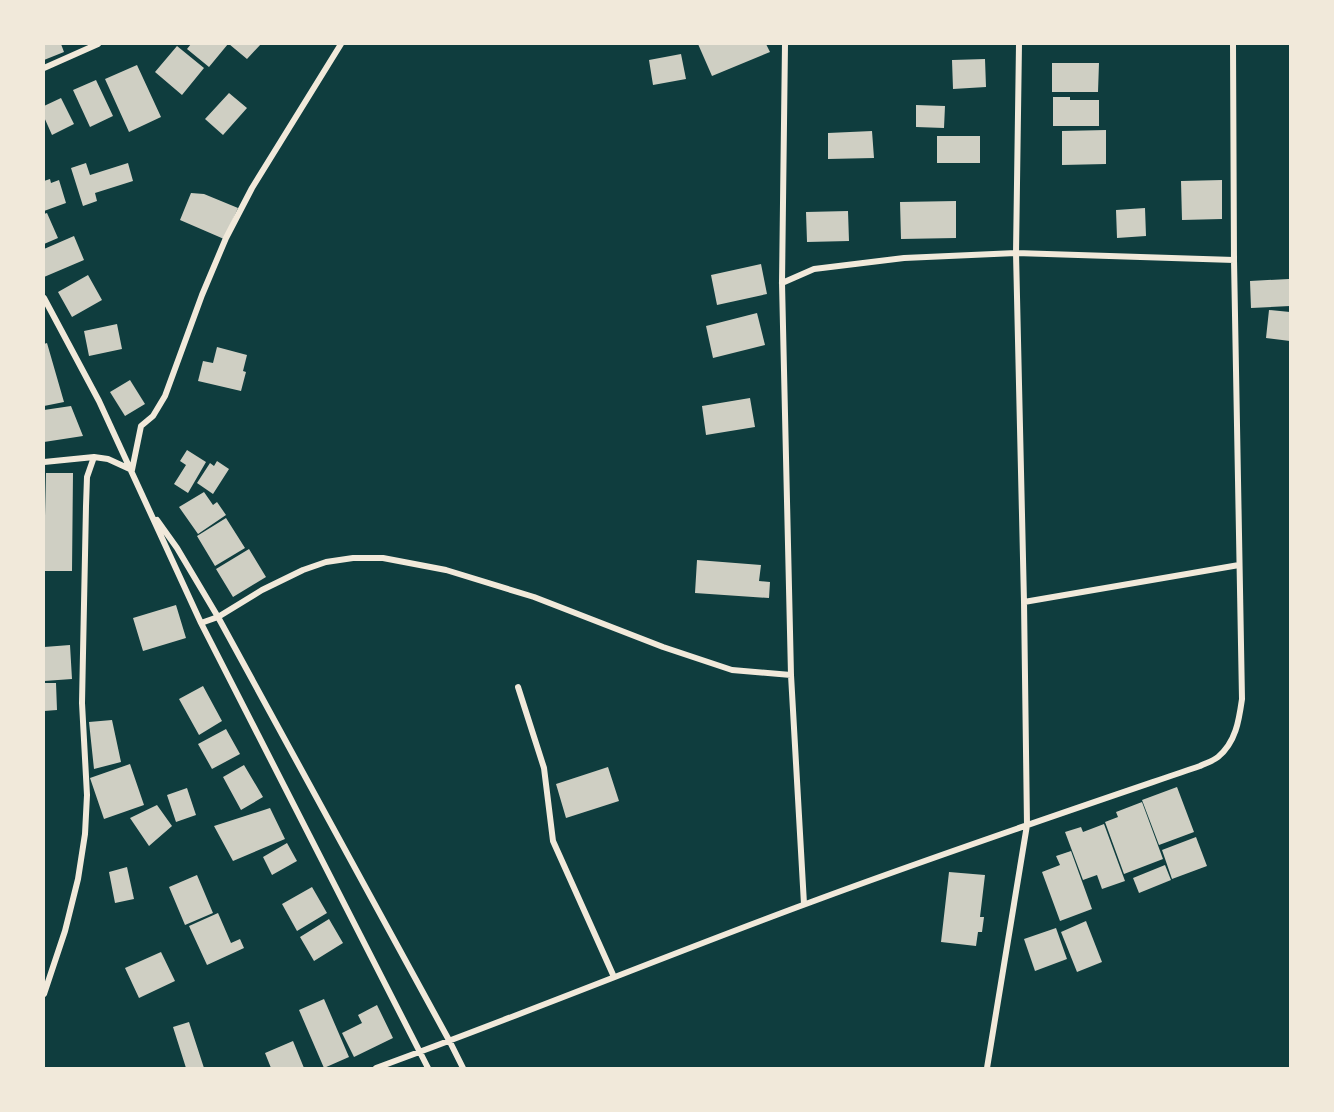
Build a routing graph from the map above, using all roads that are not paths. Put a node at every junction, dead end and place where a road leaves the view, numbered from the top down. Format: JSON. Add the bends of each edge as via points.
{"nodes":[{"id":1,"x":98,"y":44,"type":"edge"},
{"id":2,"x":341,"y":44,"type":"edge"},
{"id":3,"x":785,"y":44,"type":"edge"},
{"id":4,"x":1019,"y":44,"type":"edge"},
{"id":5,"x":1233,"y":44,"type":"edge"},
{"id":6,"x":44,"y":68,"type":"edge"},
{"id":7,"x":1016,"y":252,"type":"junction"},
{"id":8,"x":1234,"y":260,"type":"junction"},
{"id":9,"x":782,"y":283,"type":"junction"},
{"id":10,"x":44,"y":298,"type":"edge"},
{"id":11,"x":94,"y":457,"type":"junction"},
{"id":12,"x":44,"y":462,"type":"edge"},
{"id":13,"x":132,"y":470,"type":"junction"},
{"id":14,"x":146,"y":504,"type":"junction"},
{"id":15,"x":1239,"y":565,"type":"junction"},
{"id":16,"x":1024,"y":602,"type":"junction"},
{"id":17,"x":218,"y":617,"type":"junction"},
{"id":18,"x":201,"y":623,"type":"junction"},
{"id":19,"x":791,"y":675,"type":"junction"},
{"id":20,"x":518,"y":687,"type":"dead end"},
{"id":21,"x":1027,"y":825,"type":"junction"},
{"id":22,"x":804,"y":904,"type":"junction"},
{"id":23,"x":614,"y":976,"type":"junction"},
{"id":24,"x":44,"y":993,"type":"edge"},
{"id":25,"x":450,"y":1042,"type":"junction"},
{"id":26,"x":420,"y":1052,"type":"junction"},
{"id":27,"x":376,"y":1068,"type":"edge"},
{"id":28,"x":428,"y":1068,"type":"edge"},
{"id":29,"x":463,"y":1068,"type":"edge"},
{"id":30,"x":987,"y":1068,"type":"edge"}],
"edges":[{"from":1,"to":6,"type":"street"},
{"from":2,"to":13,"type":"street","via":[[252,188],[226,238],[165,396],[153,416],[141,426]]},
{"from":3,"to":9,"type":"street"},
{"from":4,"to":7,"type":"street"},
{"from":5,"to":8,"type":"street"},
{"from":7,"to":8,"type":"street"},
{"from":7,"to":9,"type":"street","via":[[842,265],[814,269]]},
{"from":7,"to":16,"type":"street"},
{"from":8,"to":15,"type":"street"},
{"from":9,"to":19,"type":"street"},
{"from":10,"to":13,"type":"street"},
{"from":11,"to":12,"type":"street"},
{"from":11,"to":13,"type":"street"},
{"from":11,"to":24,"type":"street","via":[[87,477],[86,506],[82,703],[85,834],[68,921]]},
{"from":13,"to":14,"type":"street"},
{"from":14,"to":17,"type":"street"},
{"from":14,"to":18,"type":"street"},
{"from":15,"to":16,"type":"street"},
{"from":15,"to":21,"type":"street","via":[[1242,699],[1233,739],[1218,757],[1200,766]]},
{"from":16,"to":21,"type":"street"},
{"from":17,"to":18,"type":"street"},
{"from":17,"to":19,"type":"street","via":[[303,570],[326,562],[383,558],[446,570],[534,597],[732,670]]},
{"from":17,"to":25,"type":"street"},
{"from":18,"to":26,"type":"street"},
{"from":19,"to":22,"type":"street"},
{"from":20,"to":23,"type":"street","via":[[544,768],[553,841]]},
{"from":21,"to":22,"type":"street"},
{"from":21,"to":30,"type":"street"},
{"from":22,"to":23,"type":"street"},
{"from":23,"to":25,"type":"street"},
{"from":25,"to":26,"type":"street"},
{"from":25,"to":29,"type":"street"},
{"from":26,"to":27,"type":"street"},
{"from":26,"to":28,"type":"street"}]}
